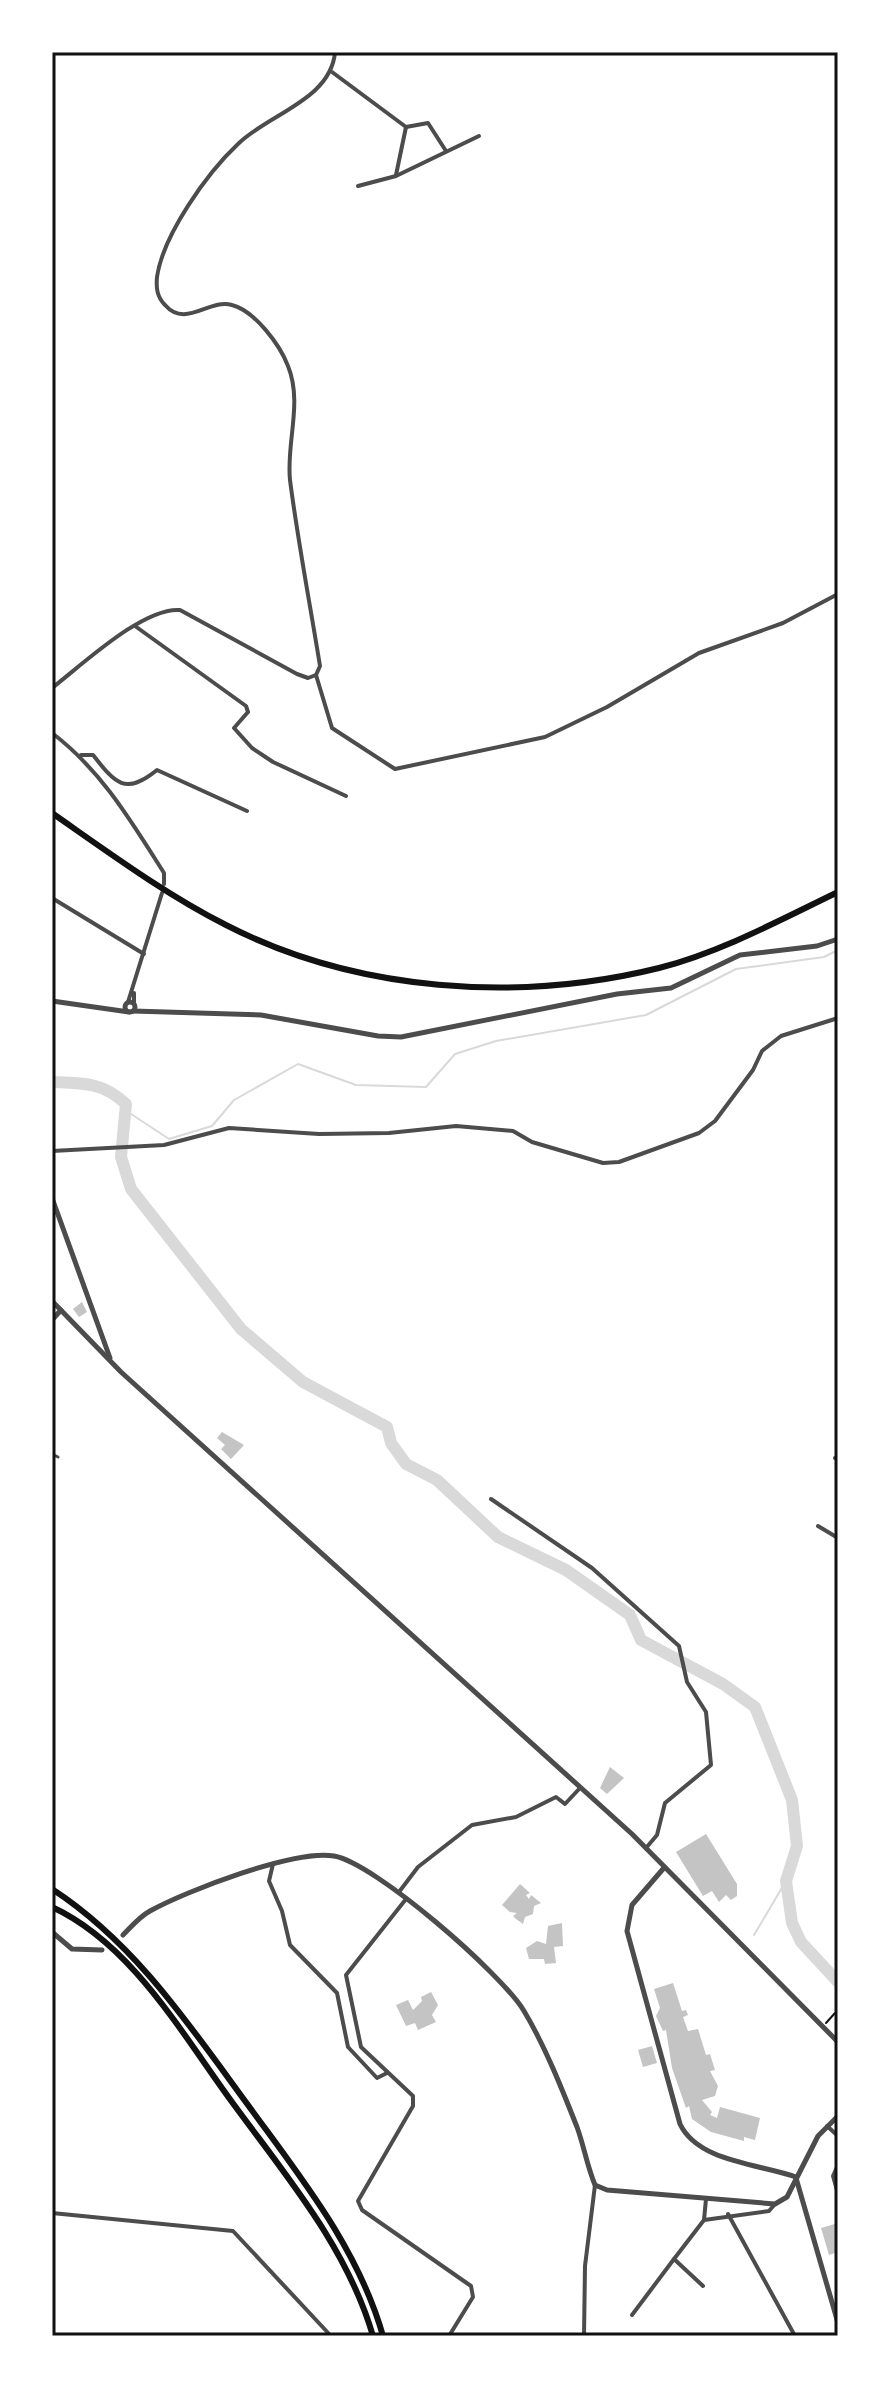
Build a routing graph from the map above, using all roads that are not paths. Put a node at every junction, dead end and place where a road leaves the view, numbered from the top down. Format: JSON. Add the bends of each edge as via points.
{"nodes":[{"id":1,"x":335,"y":52,"type":"edge"},
{"id":2,"x":331,"y":72,"type":"junction"},
{"id":3,"x":406,"y":127,"type":"junction"},
{"id":4,"x":479,"y":136,"type":"dead end"},
{"id":5,"x":446,"y":151,"type":"junction"},
{"id":6,"x":396,"y":176,"type":"junction"},
{"id":7,"x":358,"y":186,"type":"dead end"},
{"id":8,"x":838,"y":594,"type":"edge"},
{"id":9,"x":135,"y":626,"type":"junction"},
{"id":10,"x":316,"y":675,"type":"junction"},
{"id":11,"x":52,"y":688,"type":"edge"},
{"id":12,"x":52,"y":733,"type":"edge"},
{"id":13,"x":81,"y":755,"type":"junction"},
{"id":14,"x":346,"y":796,"type":"dead end"},
{"id":15,"x":247,"y":811,"type":"dead end"},
{"id":16,"x":52,"y":813,"type":"edge"},
{"id":17,"x":161,"y":884,"type":"junction"},
{"id":18,"x":166,"y":892,"type":"junction"},
{"id":19,"x":838,"y":892,"type":"edge"},
{"id":20,"x":52,"y":898,"type":"edge"},
{"id":21,"x":838,"y":939,"type":"edge"},
{"id":22,"x":144,"y":954,"type":"junction"},
{"id":23,"x":52,"y":1001,"type":"edge"},
{"id":24,"x":131,"y":1007,"type":"junction"},
{"id":25,"x":838,"y":1018,"type":"edge"},
{"id":26,"x":52,"y":1151,"type":"edge"},
{"id":27,"x":52,"y":1198,"type":"edge"},
{"id":28,"x":52,"y":1301,"type":"edge"},
{"id":29,"x":61,"y":1310,"type":"junction"},
{"id":30,"x":52,"y":1320,"type":"edge"},
{"id":31,"x":110,"y":1359,"type":"junction"},
{"id":32,"x":52,"y":1454,"type":"edge"},
{"id":33,"x":58,"y":1457,"type":"dead end"},
{"id":34,"x":491,"y":1499,"type":"dead end"},
{"id":35,"x":818,"y":1526,"type":"dead end"},
{"id":36,"x":838,"y":1538,"type":"edge"},
{"id":37,"x":580,"y":1788,"type":"junction"},
{"id":38,"x":646,"y":1848,"type":"junction"},
{"id":39,"x":273,"y":1864,"type":"junction"},
{"id":40,"x":663,"y":1869,"type":"junction"},
{"id":41,"x":52,"y":1889,"type":"edge"},
{"id":42,"x":399,"y":1892,"type":"junction"},
{"id":43,"x":406,"y":1899,"type":"junction"},
{"id":44,"x":52,"y":1907,"type":"edge"},
{"id":45,"x":52,"y":1932,"type":"edge"},
{"id":46,"x":123,"y":1935,"type":"dead end"},
{"id":47,"x":102,"y":1950,"type":"dead end"},
{"id":48,"x":837,"y":2040,"type":"edge"},
{"id":49,"x":387,"y":2073,"type":"junction"},
{"id":50,"x":838,"y":2116,"type":"edge"},
{"id":51,"x":827,"y":2126,"type":"junction"},
{"id":52,"x":838,"y":2136,"type":"edge"},
{"id":53,"x":838,"y":2165,"type":"edge"},
{"id":54,"x":796,"y":2177,"type":"junction"},
{"id":55,"x":595,"y":2185,"type":"junction"},
{"id":56,"x":838,"y":2194,"type":"edge"},
{"id":57,"x":706,"y":2199,"type":"junction"},
{"id":58,"x":775,"y":2204,"type":"junction"},
{"id":59,"x":52,"y":2213,"type":"edge"},
{"id":60,"x":728,"y":2214,"type":"junction"},
{"id":61,"x":704,"y":2220,"type":"junction"},
{"id":62,"x":674,"y":2259,"type":"junction"},
{"id":63,"x":703,"y":2286,"type":"dead end"},
{"id":64,"x":632,"y":2315,"type":"dead end"},
{"id":65,"x":838,"y":2323,"type":"edge"},
{"id":66,"x":331,"y":2336,"type":"edge"},
{"id":67,"x":373,"y":2336,"type":"edge"},
{"id":68,"x":383,"y":2336,"type":"edge"},
{"id":69,"x":449,"y":2336,"type":"edge"},
{"id":70,"x":584,"y":2336,"type":"edge"},
{"id":71,"x":795,"y":2336,"type":"edge"}],
"edges":[{"from":1,"to":2,"type":"street"},
{"from":2,"to":3,"type":"street"},
{"from":2,"to":10,"type":"street","via":[[315,91],[238,143],[203,183],[187,207],[156,287],[169,310],[180,315],[222,304],[245,311],[288,366],[294,393],[290,477],[320,666]]},
{"from":3,"to":5,"type":"street","via":[[428,123]]},
{"from":3,"to":6,"type":"street"},
{"from":4,"to":5,"type":"street"},
{"from":5,"to":6,"type":"street"},
{"from":6,"to":7,"type":"street"},
{"from":8,"to":10,"type":"street","via":[[783,623],[699,653],[545,737],[395,769],[332,728]]},
{"from":9,"to":10,"type":"street","via":[[166,609],[180,610],[297,674]]},
{"from":9,"to":11,"type":"street"},
{"from":9,"to":14,"type":"street","via":[[246,706],[248,712],[234,728],[252,748]]},
{"from":12,"to":13,"type":"street"},
{"from":13,"to":15,"type":"street","via":[[93,755],[122,784],[141,783],[157,770]]},
{"from":13,"to":17,"type":"street","via":[[116,797],[164,873]]},
{"from":16,"to":17,"type":"main road"},
{"from":17,"to":18,"type":"main road"},
{"from":18,"to":19,"type":"main road","via":[[306,958],[404,981],[501,988],[603,979],[661,967],[744,937]]},
{"from":18,"to":22,"type":"street"},
{"from":20,"to":22,"type":"street"},
{"from":21,"to":24,"type":"street","via":[[740,955],[671,988],[603,996],[401,1037],[261,1015]]},
{"from":22,"to":24,"type":"street"},
{"from":23,"to":24,"type":"street","via":[[114,1012]]},
{"from":25,"to":26,"type":"street","via":[[781,1036],[762,1051],[715,1121],[699,1133],[619,1162],[603,1163],[513,1131],[478,1127],[319,1134],[229,1128],[164,1145]]},
{"from":27,"to":31,"type":"street"},
{"from":28,"to":29,"type":"street"},
{"from":29,"to":30,"type":"street"},
{"from":29,"to":31,"type":"street"},
{"from":31,"to":37,"type":"street"},
{"from":32,"to":33,"type":"street"},
{"from":34,"to":38,"type":"street","via":[[592,1568],[679,1646],[682,1667],[706,1712],[711,1765],[665,1803],[657,1835]]},
{"from":35,"to":36,"type":"street"},
{"from":37,"to":38,"type":"street"},
{"from":37,"to":42,"type":"street","via":[[565,1804],[556,1797],[516,1817],[472,1825],[418,1867]]},
{"from":38,"to":40,"type":"street"},
{"from":39,"to":42,"type":"street","via":[[334,1856],[361,1864]]},
{"from":39,"to":46,"type":"street","via":[[192,1891],[150,1911]]},
{"from":39,"to":49,"type":"street","via":[[269,1881],[290,1945],[337,1993],[348,2047],[356,2059],[377,2078]]},
{"from":40,"to":48,"type":"street"},
{"from":40,"to":54,"type":"street","via":[[632,1905],[627,1931],[680,2124],[690,2140],[708,2151]]},
{"from":41,"to":68,"type":"main road","via":[[122,1945],[210,2053],[351,2254]]},
{"from":42,"to":43,"type":"street"},
{"from":43,"to":49,"type":"street","via":[[346,1975],[361,2047]]},
{"from":43,"to":55,"type":"street","via":[[495,1974],[521,2005],[577,2128]]},
{"from":44,"to":67,"type":"main road","via":[[109,1948],[168,2014],[323,2228],[364,2306]]},
{"from":45,"to":47,"type":"street","via":[[72,1949]]},
{"from":49,"to":69,"type":"street","via":[[413,2096],[413,2106],[358,2201],[362,2210],[471,2286],[473,2297]]},
{"from":50,"to":51,"type":"street"},
{"from":51,"to":52,"type":"street"},
{"from":51,"to":54,"type":"street"},
{"from":53,"to":56,"type":"street","via":[[833,2176]]},
{"from":54,"to":58,"type":"street","via":[[787,2197]]},
{"from":54,"to":65,"type":"street"},
{"from":55,"to":57,"type":"street"},
{"from":55,"to":70,"type":"street","via":[[585,2266]]},
{"from":57,"to":58,"type":"street"},
{"from":57,"to":61,"type":"street"},
{"from":58,"to":60,"type":"street","via":[[769,2211]]},
{"from":59,"to":66,"type":"street","via":[[233,2231]]},
{"from":60,"to":61,"type":"street"},
{"from":60,"to":71,"type":"street"},
{"from":61,"to":62,"type":"street"},
{"from":62,"to":63,"type":"street"},
{"from":62,"to":64,"type":"street"}]}
